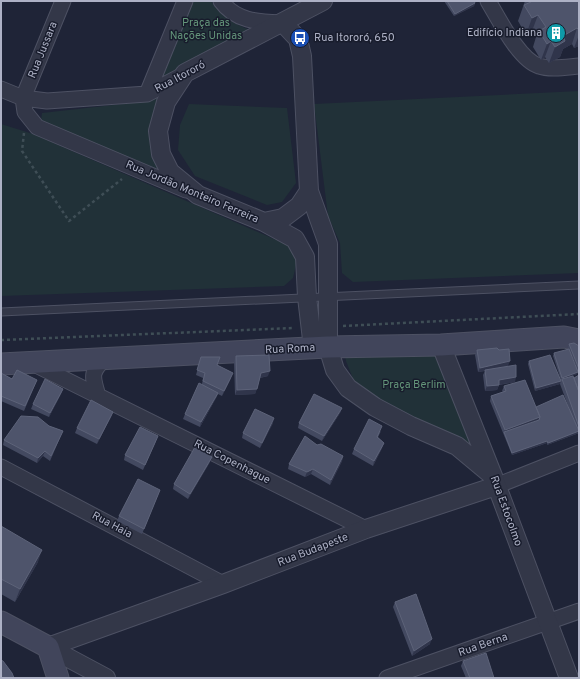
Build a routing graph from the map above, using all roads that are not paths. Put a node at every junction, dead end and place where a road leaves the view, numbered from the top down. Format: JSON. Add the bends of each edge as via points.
{"nodes":[{"id":1,"x":62,"y":1,"type":"edge"},
{"id":2,"x":185,"y":1,"type":"edge"},
{"id":3,"x":221,"y":1,"type":"edge"},
{"id":4,"x":323,"y":1,"type":"edge"},
{"id":5,"x":488,"y":1,"type":"edge"},
{"id":6,"x":283,"y":22,"type":"junction"},
{"id":7,"x":579,"y":66,"type":"edge"},
{"id":8,"x":186,"y":73,"type":"junction"},
{"id":9,"x":1,"y":89,"type":"edge"},
{"id":10,"x":147,"y":94,"type":"junction"},
{"id":11,"x":24,"y":105,"type":"junction"},
{"id":12,"x":309,"y":191,"type":"junction"},
{"id":13,"x":198,"y":195,"type":"junction"},
{"id":14,"x":264,"y":222,"type":"junction"},
{"id":15,"x":579,"y":285,"type":"edge"},
{"id":16,"x":328,"y":296,"type":"junction"},
{"id":17,"x":307,"y":297,"type":"junction"},
{"id":18,"x":1,"y":312,"type":"edge"},
{"id":19,"x":579,"y":340,"type":"edge"},
{"id":20,"x":324,"y":341,"type":"junction"},
{"id":21,"x":441,"y":345,"type":"junction"},
{"id":22,"x":106,"y":357,"type":"junction"},
{"id":23,"x":31,"y":363,"type":"junction"},
{"id":24,"x":1,"y":364,"type":"edge"},
{"id":25,"x":98,"y":396,"type":"junction"},
{"id":26,"x":579,"y":453,"type":"edge"},
{"id":27,"x":1,"y":467,"type":"edge"},
{"id":28,"x":494,"y":481,"type":"junction"},
{"id":29,"x":366,"y":529,"type":"junction"},
{"id":30,"x":223,"y":584,"type":"junction"},
{"id":31,"x":579,"y":611,"type":"edge"},
{"id":32,"x":1,"y":622,"type":"edge"},
{"id":33,"x":547,"y":622,"type":"junction"},
{"id":34,"x":48,"y":647,"type":"junction"},
{"id":35,"x":58,"y":678,"type":"edge"},
{"id":36,"x":106,"y":678,"type":"edge"},
{"id":37,"x":387,"y":678,"type":"edge"},
{"id":38,"x":568,"y":678,"type":"edge"}],
"edges":[{"from":1,"to":11,"type":"street","name":"Rua Jussara"},
{"from":2,"to":10,"type":"street"},
{"from":3,"to":6,"type":"street","via":[[236,15],[252,21]]},
{"from":4,"to":6,"type":"street","name":"Rua Itororó"},
{"from":5,"to":7,"type":"street","via":[[520,52],[530,62],[540,67]]},
{"from":6,"to":8,"type":"street","name":"Rua Itororó"},
{"from":6,"to":12,"type":"street","via":[[298,39],[302,56]]},
{"from":8,"to":10,"type":"street","name":"Rua Itororó"},
{"from":8,"to":13,"type":"street","via":[[166,102],[158,131],[161,154],[170,172]]},
{"from":9,"to":11,"type":"street","name":"Rua Jordão Monteiro Ferreira"},
{"from":10,"to":11,"type":"street","name":"Rua Itororó"},
{"from":11,"to":13,"type":"street","name":"Rua Jordão Monteiro Ferreira","via":[[38,126]]},
{"from":12,"to":14,"type":"street","via":[[299,206],[283,218]]},
{"from":12,"to":16,"type":"street","via":[[328,244]]},
{"from":13,"to":14,"type":"street","name":"Rua Jordão Monteiro Ferreira"},
{"from":14,"to":17,"type":"street","name":"Rua Jordão Monteiro Ferreira","via":[[295,239],[305,257]]},
{"from":15,"to":16,"type":"lane"},
{"from":16,"to":17,"type":"lane"},
{"from":16,"to":20,"type":"street"},
{"from":17,"to":18,"type":"lane"},
{"from":17,"to":20,"type":"street","name":"Rua Jordão Monteiro Ferreira","via":[[310,328]]},
{"from":19,"to":21,"type":"main road","name":"Rua Roma","via":[[564,337]]},
{"from":20,"to":21,"type":"main road","name":"Rua Roma"},
{"from":20,"to":22,"type":"main road","name":"Rua Roma"},
{"from":20,"to":28,"type":"street","via":[[335,370],[348,388],[375,407],[456,446]]},
{"from":21,"to":28,"type":"street","name":"Rua Estocolmo"},
{"from":22,"to":23,"type":"main road","name":"Rua Roma"},
{"from":22,"to":25,"type":"street","via":[[95,370],[93,378]]},
{"from":23,"to":24,"type":"main road","name":"Rua Roma"},
{"from":23,"to":25,"type":"street","name":"Rua Copenhague"},
{"from":25,"to":29,"type":"street","name":"Rua Copenhague"},
{"from":26,"to":28,"type":"street","name":"Rua Budapeste"},
{"from":27,"to":30,"type":"street","name":"Rua Haia"},
{"from":28,"to":29,"type":"street","name":"Rua Budapeste"},
{"from":28,"to":33,"type":"street","name":"Rua Estocolmo"},
{"from":29,"to":30,"type":"street","name":"Rua Budapeste"},
{"from":30,"to":34,"type":"street","name":"Rua Budapeste"},
{"from":31,"to":33,"type":"street","name":"Rua Berna"},
{"from":32,"to":34,"type":"main road"},
{"from":33,"to":37,"type":"street","name":"Rua Berna"},
{"from":33,"to":38,"type":"street","name":"Rua Estocolmo"},
{"from":34,"to":35,"type":"main road"},
{"from":34,"to":36,"type":"street"}]}
